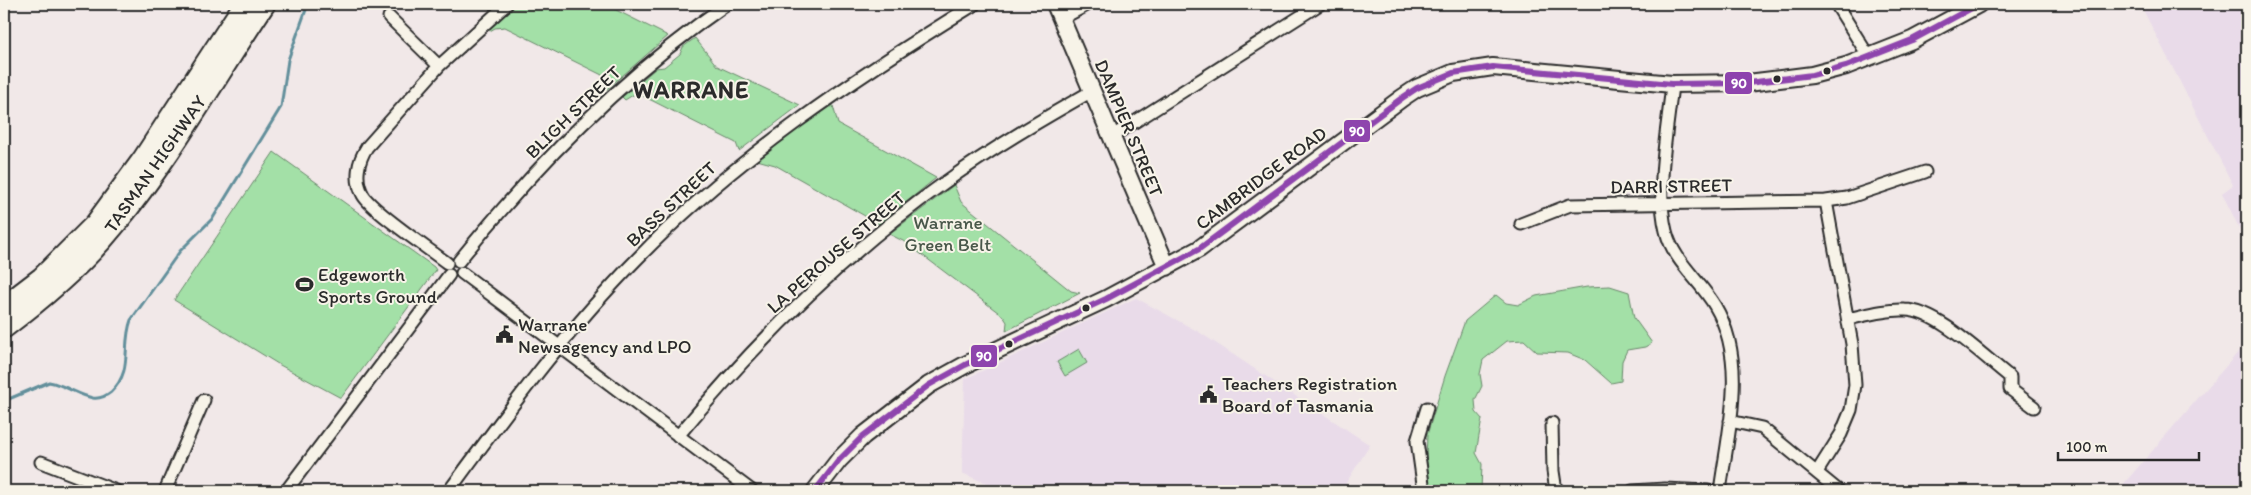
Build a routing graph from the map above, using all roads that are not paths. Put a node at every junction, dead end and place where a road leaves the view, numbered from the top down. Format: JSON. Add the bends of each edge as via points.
{"nodes":[{"id":1,"x":245,"y":4,"type":"edge"},
{"id":2,"x":264,"y":4,"type":"edge"},
{"id":3,"x":507,"y":4,"type":"edge"},
{"id":4,"x":727,"y":4,"type":"edge"},
{"id":5,"x":975,"y":4,"type":"edge"},
{"id":6,"x":1089,"y":4,"type":"edge"},
{"id":7,"x":1320,"y":4,"type":"edge"},
{"id":8,"x":1836,"y":4,"type":"edge"},
{"id":9,"x":1979,"y":4,"type":"edge"},
{"id":10,"x":1058,"y":11,"type":"edge"},
{"id":11,"x":389,"y":17,"type":"dead end"},
{"id":12,"x":1869,"y":57,"type":"junction"},
{"id":13,"x":439,"y":66,"type":"junction"},
{"id":14,"x":1672,"y":84,"type":"junction"},
{"id":15,"x":1092,"y":91,"type":"junction"},
{"id":16,"x":1111,"y":137,"type":"junction"},
{"id":17,"x":1925,"y":172,"type":"dead end"},
{"id":18,"x":1826,"y":201,"type":"junction"},
{"id":19,"x":1663,"y":204,"type":"junction"},
{"id":20,"x":1521,"y":224,"type":"dead end"},
{"id":21,"x":460,"y":261,"type":"junction"},
{"id":22,"x":447,"y":263,"type":"junction"},
{"id":23,"x":1167,"y":268,"type":"junction"},
{"id":24,"x":462,"y":273,"type":"junction"},
{"id":25,"x":449,"y":275,"type":"junction"},
{"id":26,"x":4,"y":307,"type":"edge"},
{"id":27,"x":1848,"y":319,"type":"junction"},
{"id":28,"x":4,"y":327,"type":"edge"},
{"id":29,"x":559,"y":347,"type":"junction"},
{"id":30,"x":204,"y":400,"type":"dead end"},
{"id":31,"x":2034,"y":407,"type":"dead end"},
{"id":32,"x":1421,"y":413,"type":"dead end"},
{"id":33,"x":1730,"y":421,"type":"junction"},
{"id":34,"x":1552,"y":423,"type":"dead end"},
{"id":35,"x":678,"y":436,"type":"junction"},
{"id":36,"x":41,"y":462,"type":"dead end"},
{"id":37,"x":1817,"y":472,"type":"junction"},
{"id":38,"x":116,"y":491,"type":"edge"},
{"id":39,"x":165,"y":491,"type":"edge"},
{"id":40,"x":286,"y":491,"type":"edge"},
{"id":41,"x":449,"y":491,"type":"edge"},
{"id":42,"x":752,"y":491,"type":"edge"},
{"id":43,"x":815,"y":491,"type":"edge"},
{"id":44,"x":1424,"y":491,"type":"edge"},
{"id":45,"x":1556,"y":491,"type":"edge"},
{"id":46,"x":1632,"y":491,"type":"edge"},
{"id":47,"x":1708,"y":491,"type":"edge"},
{"id":48,"x":1720,"y":491,"type":"edge"},
{"id":49,"x":1839,"y":491,"type":"edge"}],
"edges":[{"from":1,"to":26,"type":"highway","name":"TASMAN HIGHWAY","via":[[143,160],[96,224],[42,278]]},
{"from":2,"to":28,"type":"highway","name":"TASMAN HIGHWAY","via":[[159,164],[114,225],[61,281]]},
{"from":3,"to":13,"type":"street"},
{"from":4,"to":21,"type":"street","name":"BLIGH STREET","via":[[598,108],[515,194]]},
{"from":5,"to":29,"type":"street","name":"BASS STREET","via":[[828,99],[753,154],[694,204],[637,259]]},
{"from":6,"to":10,"type":"street"},
{"from":7,"to":16,"type":"street"},
{"from":8,"to":12,"type":"street"},
{"from":9,"to":12,"type":"main road","name":"CAMBRIDGE ROAD","via":[[1912,40]]},
{"from":10,"to":15,"type":"main road","name":"DAMPIER STREET"},
{"from":11,"to":13,"type":"street"},
{"from":12,"to":14,"type":"main road","name":"CAMBRIDGE ROAD","via":[[1838,69],[1778,80]]},
{"from":13,"to":22,"type":"street","via":[[367,147],[358,169],[360,190],[367,201]]},
{"from":14,"to":19,"type":"street"},
{"from":14,"to":23,"type":"main road","name":"CAMBRIDGE ROAD","via":[[1492,67],[1435,79],[1402,98],[1219,235]]},
{"from":15,"to":16,"type":"main road","name":"DAMPIER STREET"},
{"from":15,"to":35,"type":"street","name":"LA PEROUSE STREET","via":[[1014,136],[887,226],[775,328]]},
{"from":16,"to":23,"type":"main road","name":"DAMPIER STREET"},
{"from":17,"to":18,"type":"street","name":"DARRI STREET","via":[[1847,198]]},
{"from":18,"to":19,"type":"street","name":"DARRI STREET"},
{"from":18,"to":27,"type":"street"},
{"from":19,"to":20,"type":"street","name":"DARRI STREET","via":[[1570,206]]},
{"from":19,"to":33,"type":"street","via":[[1665,229],[1672,248],[1711,299],[1728,336],[1734,372]]},
{"from":21,"to":22,"type":"street","via":[[454,259]]},
{"from":21,"to":24,"type":"street","via":[[464,268]]},
{"from":22,"to":25,"type":"street"},
{"from":23,"to":43,"type":"main road","name":"CAMBRIDGE ROAD","via":[[929,384],[863,436]]},
{"from":24,"to":25,"type":"street","via":[[456,277]]},
{"from":24,"to":29,"type":"street"},
{"from":25,"to":40,"type":"street"},
{"from":27,"to":31,"type":"street","via":[[1896,310],[1925,314],[1940,322],[2010,377],[2010,389]]},
{"from":27,"to":37,"type":"street","via":[[1856,371],[1854,396],[1842,434]]},
{"from":29,"to":35,"type":"street"},
{"from":29,"to":41,"type":"street","name":"BASS STREET"},
{"from":30,"to":39,"type":"street"},
{"from":32,"to":44,"type":"street","via":[[1417,441]]},
{"from":33,"to":37,"type":"street","via":[[1762,428]]},
{"from":33,"to":48,"type":"street"},
{"from":34,"to":45,"type":"street"},
{"from":35,"to":42,"type":"street"},
{"from":36,"to":38,"type":"street"},
{"from":37,"to":49,"type":"street"},
{"from":46,"to":47,"type":"street"}]}
